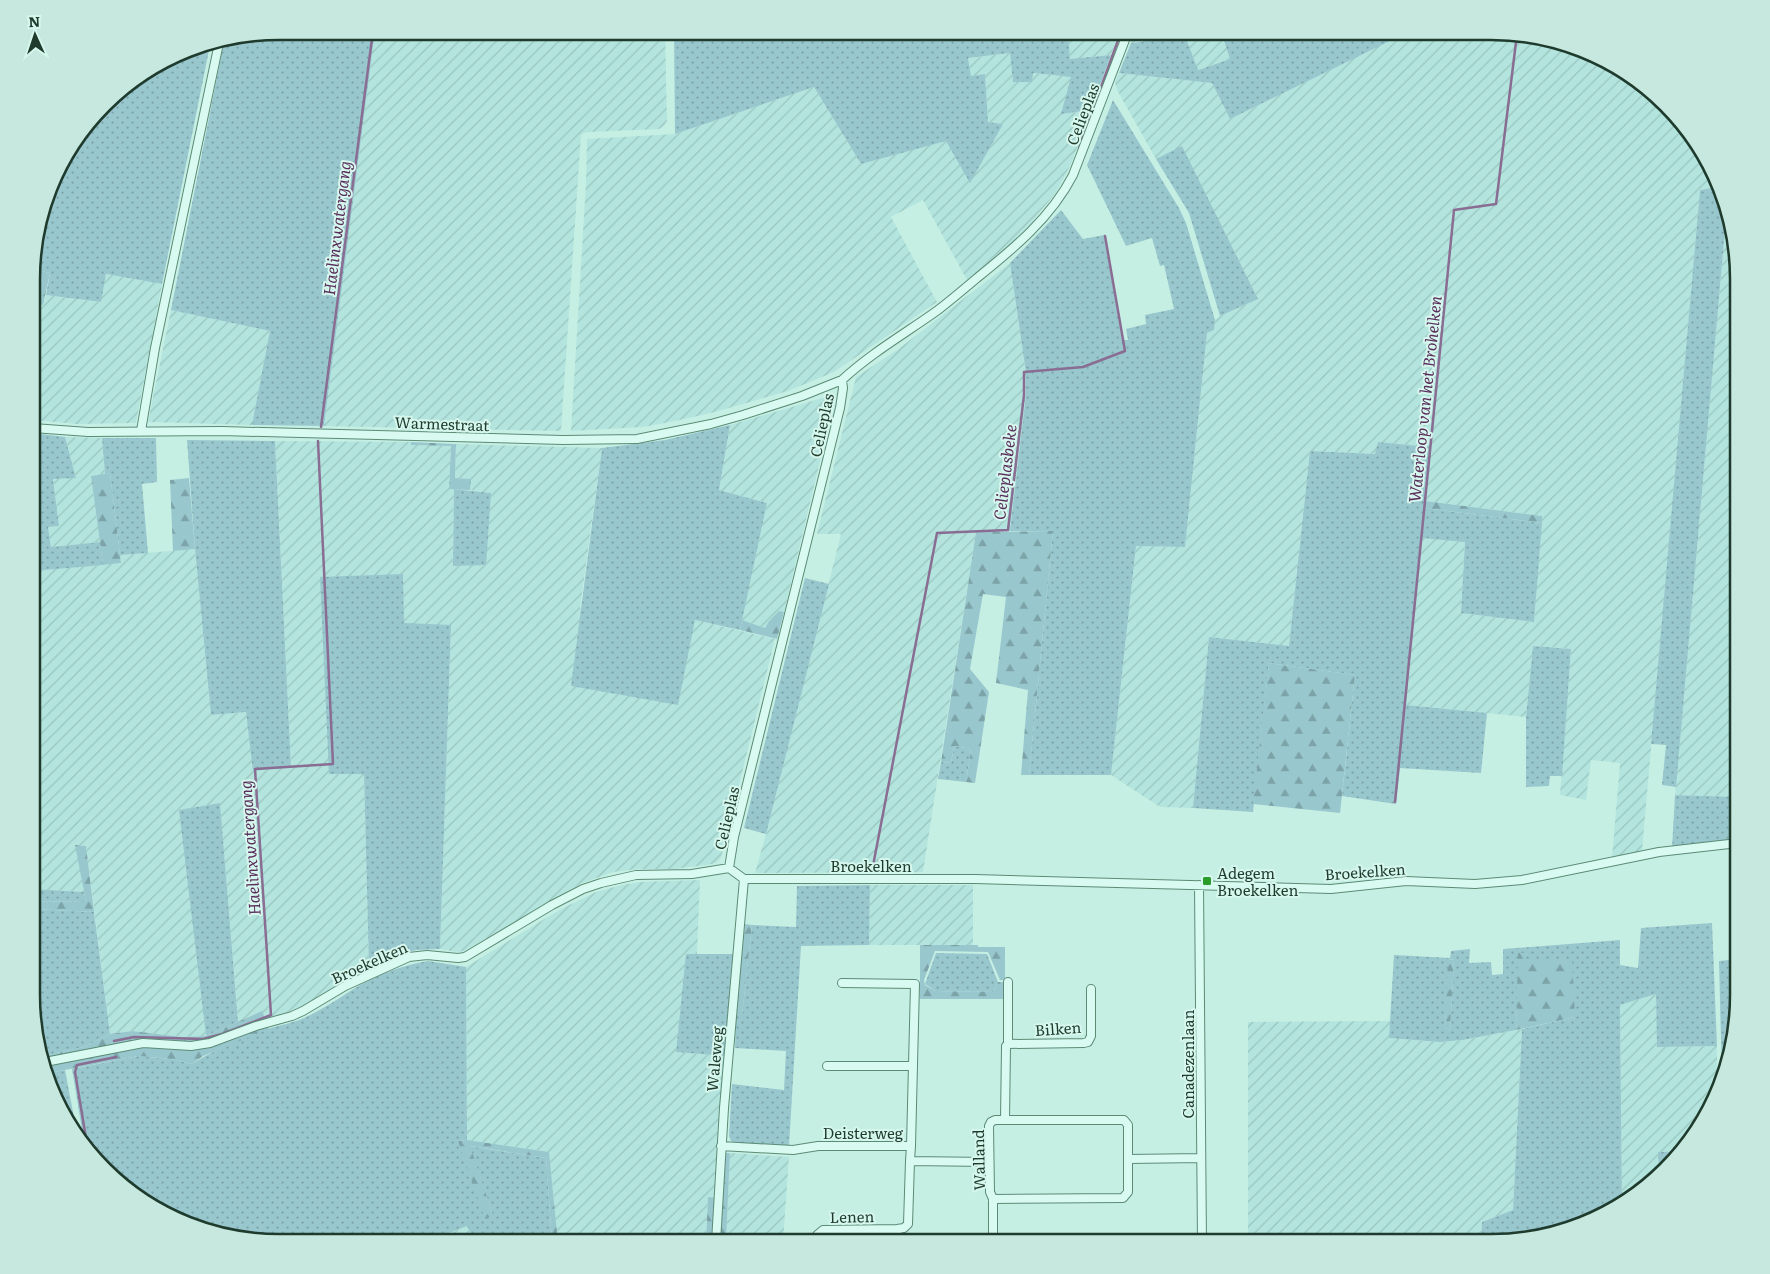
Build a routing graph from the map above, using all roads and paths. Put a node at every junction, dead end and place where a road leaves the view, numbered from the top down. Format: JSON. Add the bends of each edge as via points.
{"nodes":[{"id":1,"x":1125,"y":40,"type":"edge"},
{"id":2,"x":218,"y":48,"type":"edge"},
{"id":3,"x":842,"y":380,"type":"junction"},
{"id":4,"x":40,"y":429,"type":"edge"},
{"id":5,"x":141,"y":432,"type":"junction"},
{"id":6,"x":1730,"y":844,"type":"edge"},
{"id":7,"x":729,"y":868,"type":"junction"},
{"id":8,"x":744,"y":878,"type":"junction"},
{"id":9,"x":1199,"y":885,"type":"junction"},
{"id":10,"x":1008,"y":982,"type":"dead end"},
{"id":11,"x":842,"y":983,"type":"dead end"},
{"id":12,"x":1091,"y":989,"type":"dead end"},
{"id":13,"x":1008,"y":1044,"type":"junction"},
{"id":14,"x":49,"y":1061,"type":"edge"},
{"id":15,"x":827,"y":1066,"type":"dead end"},
{"id":16,"x":913,"y":1066,"type":"junction"},
{"id":17,"x":1005,"y":1120,"type":"junction"},
{"id":18,"x":721,"y":1146,"type":"junction"},
{"id":19,"x":911,"y":1146,"type":"junction"},
{"id":20,"x":1202,"y":1158,"type":"junction"},
{"id":21,"x":1128,"y":1159,"type":"junction"},
{"id":22,"x":910,"y":1161,"type":"junction"},
{"id":23,"x":989,"y":1162,"type":"junction"},
{"id":24,"x":993,"y":1200,"type":"junction"},
{"id":25,"x":897,"y":1229,"type":"junction"},
{"id":26,"x":716,"y":1234,"type":"edge"},
{"id":27,"x":818,"y":1234,"type":"edge"},
{"id":28,"x":897,"y":1234,"type":"edge"},
{"id":29,"x":993,"y":1234,"type":"edge"},
{"id":30,"x":1202,"y":1234,"type":"edge"}],
"edges":[{"from":1,"to":3,"type":"street","name":"Celieplas","via":[[1072,175],[1051,209],[997,261]]},
{"from":2,"to":5,"type":"street","via":[[155,348]]},
{"from":3,"to":5,"type":"street","name":"Warmestraat","via":[[743,415],[637,439]]},
{"from":3,"to":7,"type":"street","name":"Celieplas","via":[[840,408]]},
{"from":4,"to":5,"type":"street","name":"Warmestraat"},
{"from":6,"to":9,"type":"street","name":"Broekelken","via":[[1660,852],[1500,883],[1406,881],[1331,889]]},
{"from":7,"to":8,"type":"street"},
{"from":7,"to":14,"type":"street","name":"Broekelken","via":[[692,874],[636,875],[583,889],[465,957],[409,957],[345,986],[292,1016],[210,1043],[191,1046],[142,1044]]},
{"from":8,"to":9,"type":"street","name":"Broekelken","via":[[974,879]]},
{"from":8,"to":18,"type":"street","name":"Waleweg"},
{"from":9,"to":20,"type":"street","name":"Canadezenlaan"},
{"from":10,"to":13,"type":"street"},
{"from":11,"to":16,"type":"street","via":[[915,984]]},
{"from":12,"to":13,"type":"street","name":"Bilken","via":[[1091,1036],[1088,1042]]},
{"from":13,"to":17,"type":"street","via":[[1004,1049]]},
{"from":15,"to":16,"type":"street"},
{"from":16,"to":19,"type":"street"},
{"from":17,"to":21,"type":"street","name":"Walland","via":[[1124,1120],[1128,1125]]},
{"from":17,"to":23,"type":"street","name":"Walland","via":[[995,1120],[989,1126]]},
{"from":18,"to":19,"type":"street","name":"Deisterweg","via":[[793,1150],[818,1146]]},
{"from":18,"to":26,"type":"street","name":"Waleweg"},
{"from":19,"to":22,"type":"street","name":"Deisterweg"},
{"from":20,"to":21,"type":"street"},
{"from":20,"to":30,"type":"street","name":"Canadezenlaan"},
{"from":21,"to":24,"type":"street","name":"Walland","via":[[1128,1192],[1123,1198]]},
{"from":22,"to":23,"type":"street","name":"Deisterweg"},
{"from":22,"to":25,"type":"street","via":[[908,1224]]},
{"from":23,"to":24,"type":"street","name":"Walland"},
{"from":24,"to":29,"type":"street"},
{"from":25,"to":27,"type":"street","name":"Lenen","via":[[823,1230]]},
{"from":25,"to":28,"type":"street"}]}
